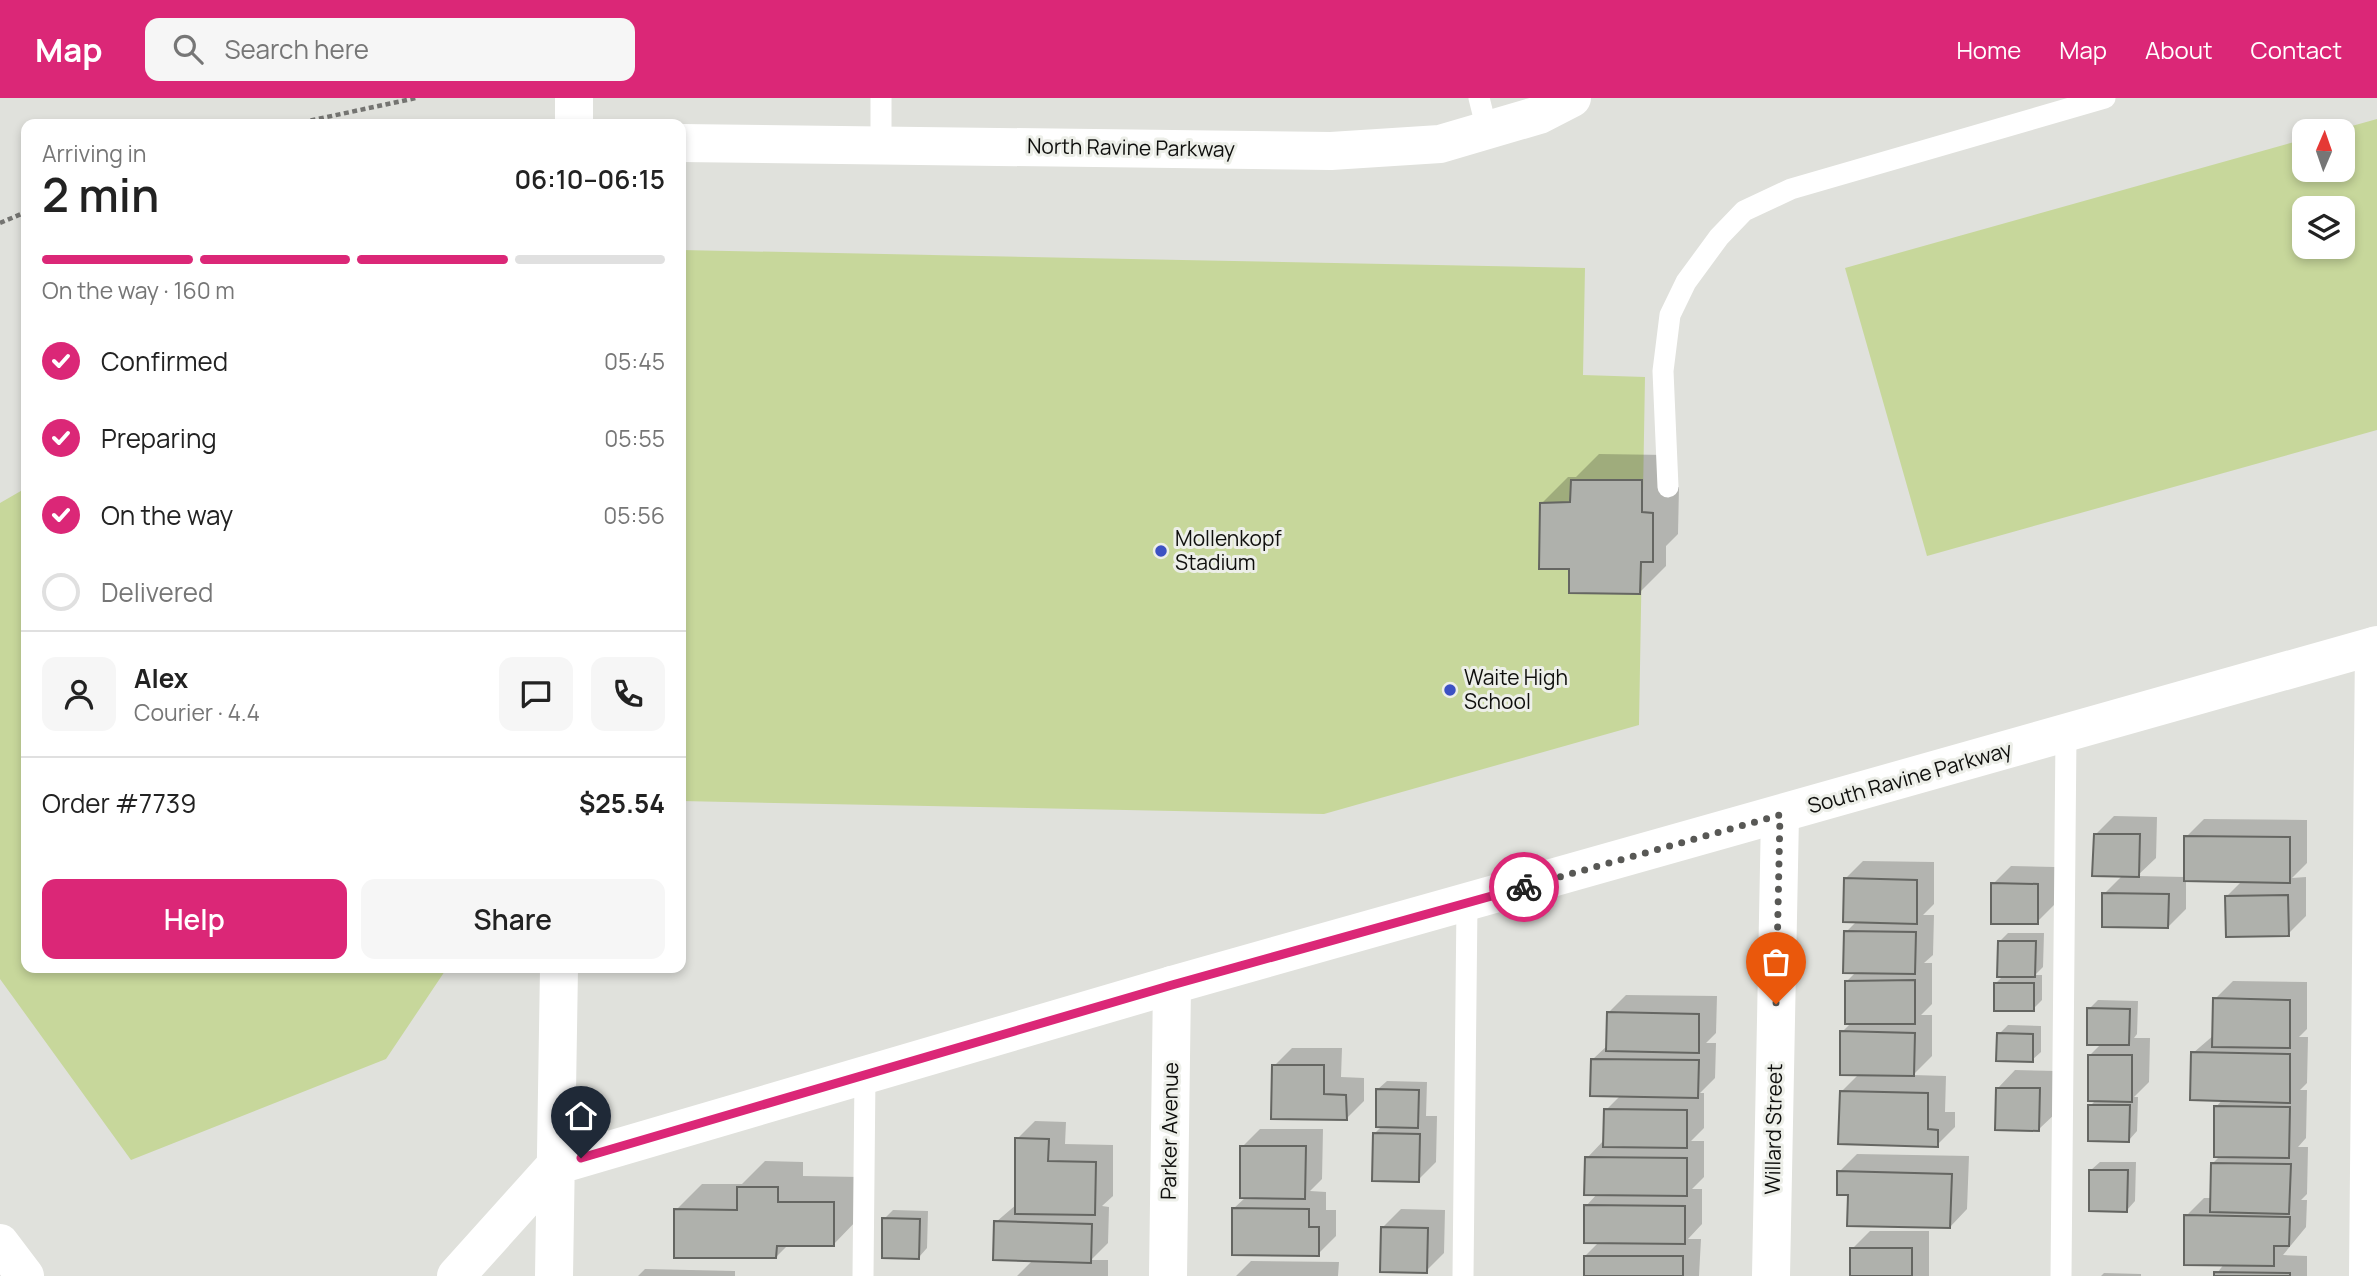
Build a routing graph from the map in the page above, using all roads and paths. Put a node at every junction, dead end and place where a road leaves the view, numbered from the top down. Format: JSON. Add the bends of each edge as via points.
{"nodes":[{"id":1,"x":416,"y":98,"type":"edge"},
{"id":2,"x":574,"y":98,"type":"edge"},
{"id":3,"x":881,"y":98,"type":"edge"},
{"id":4,"x":1573,"y":98,"type":"edge"},
{"id":5,"x":2105,"y":98,"type":"edge"},
{"id":6,"x":1483,"y":114,"type":"edge"},
{"id":7,"x":317,"y":119,"type":"edge"},
{"id":8,"x":574,"y":119,"type":"edge"},
{"id":9,"x":686,"y":143,"type":"edge"},
{"id":10,"x":881,"y":145,"type":"junction"},
{"id":11,"x":21,"y":214,"type":"edge"},
{"id":12,"x":0,"y":223,"type":"edge"},
{"id":13,"x":1668,"y":487,"type":"dead end"},
{"id":14,"x":2376,"y":646,"type":"edge"},
{"id":15,"x":2066,"y":734,"type":"junction"},
{"id":16,"x":1780,"y":815,"type":"junction"},
{"id":17,"x":1467,"y":903,"type":"junction"},
{"id":18,"x":559,"y":973,"type":"edge"},
{"id":19,"x":1172,"y":985,"type":"junction"},
{"id":20,"x":865,"y":1075,"type":"junction"},
{"id":21,"x":555,"y":1166,"type":"junction"},
{"id":22,"x":0,"y":1243,"type":"edge"},
{"id":23,"x":25,"y":1276,"type":"edge"},
{"id":24,"x":456,"y":1276,"type":"edge"},
{"id":25,"x":554,"y":1276,"type":"edge"},
{"id":26,"x":863,"y":1276,"type":"edge"},
{"id":27,"x":1168,"y":1276,"type":"edge"},
{"id":28,"x":1463,"y":1276,"type":"edge"},
{"id":29,"x":1771,"y":1276,"type":"edge"},
{"id":30,"x":2061,"y":1276,"type":"edge"},
{"id":31,"x":2368,"y":1276,"type":"edge"}],
"edges":[{"from":1,"to":7,"type":"path"},
{"from":2,"to":8,"type":"street"},
{"from":3,"to":10,"type":"lane"},
{"from":4,"to":6,"type":"street","name":"North Ravine Parkway","via":[[1539,115]]},
{"from":5,"to":13,"type":"lane","via":[[1791,189],[1744,211],[1718,237],[1686,282],[1670,315],[1663,371]]},
{"from":6,"to":10,"type":"street","name":"North Ravine Parkway","via":[[1440,144],[1331,151]]},
{"from":9,"to":10,"type":"street","name":"North Ravine Parkway"},
{"from":11,"to":12,"type":"path"},
{"from":14,"to":15,"type":"street","name":"South Ravine Parkway"},
{"from":14,"to":31,"type":"street"},
{"from":15,"to":16,"type":"street","name":"South Ravine Parkway"},
{"from":15,"to":30,"type":"lane"},
{"from":16,"to":17,"type":"street","name":"South Ravine Parkway"},
{"from":16,"to":29,"type":"street","name":"Willard Street"},
{"from":17,"to":19,"type":"street","name":"South Ravine Parkway"},
{"from":17,"to":28,"type":"lane"},
{"from":18,"to":21,"type":"street"},
{"from":19,"to":20,"type":"street","name":"South Ravine Parkway"},
{"from":19,"to":27,"type":"street","name":"Parker Avenue"},
{"from":20,"to":21,"type":"street","name":"South Ravine Parkway"},
{"from":20,"to":26,"type":"lane"},
{"from":21,"to":24,"type":"street"},
{"from":21,"to":25,"type":"street"},
{"from":22,"to":23,"type":"street"}]}
